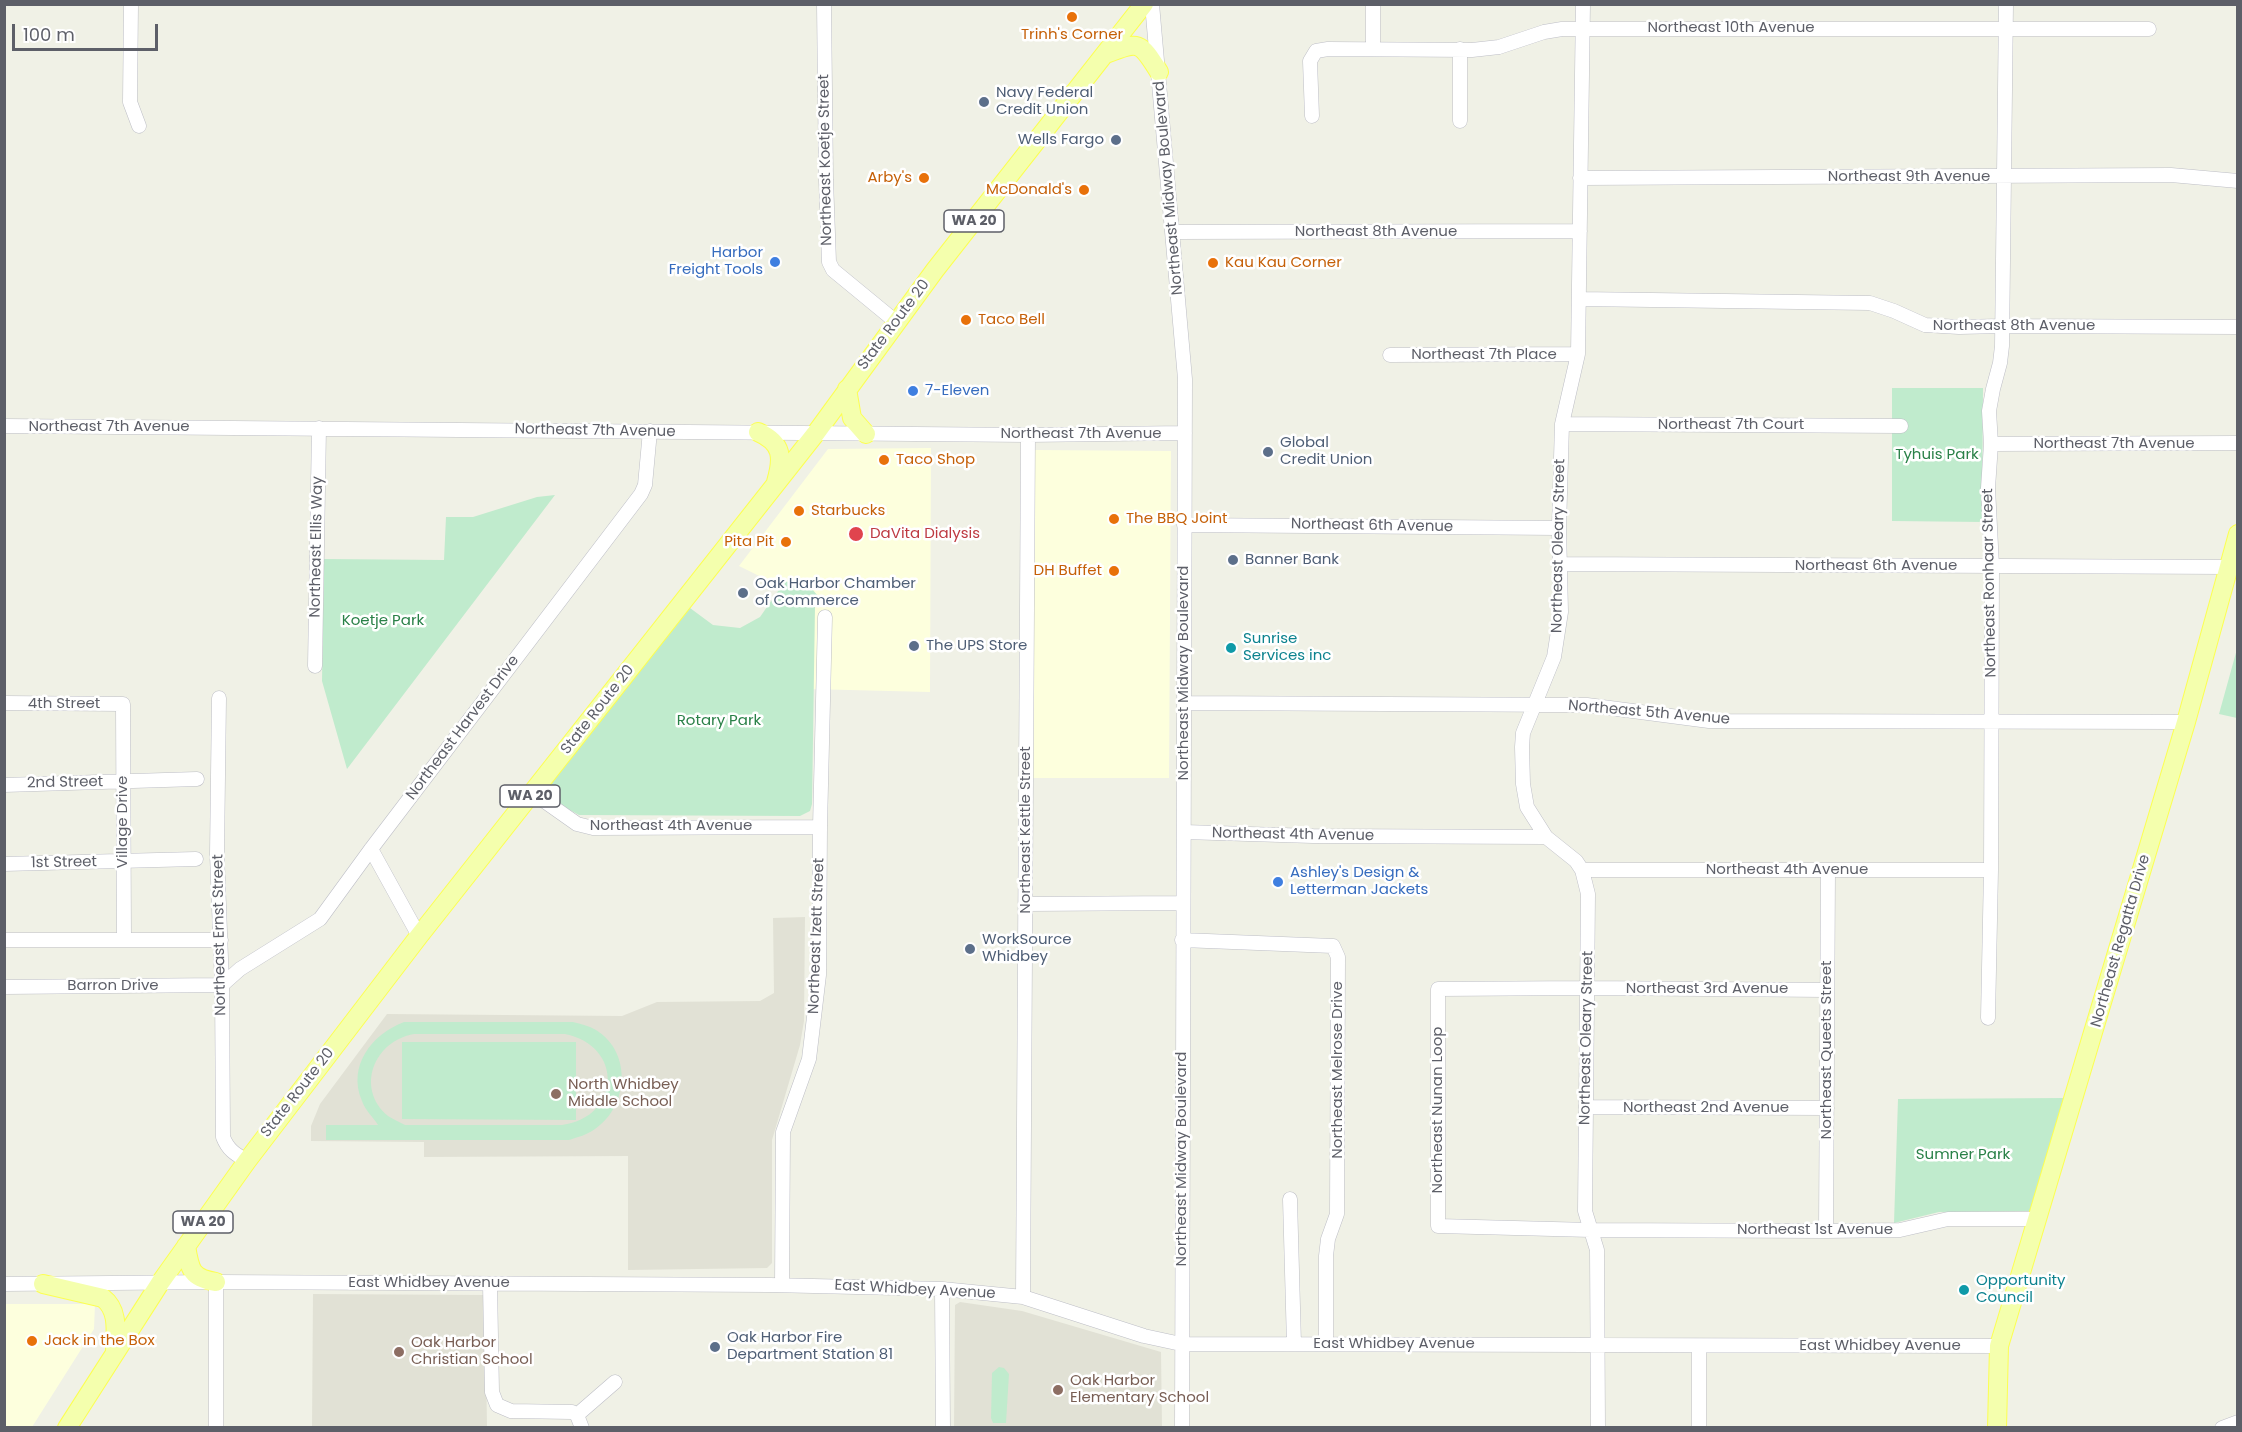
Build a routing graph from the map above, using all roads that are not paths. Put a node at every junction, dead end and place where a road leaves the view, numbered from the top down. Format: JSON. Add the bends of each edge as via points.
{"nodes":[{"id":1,"x":131,"y":4,"type":"edge"},
{"id":2,"x":824,"y":4,"type":"edge"},
{"id":3,"x":1143,"y":4,"type":"edge"},
{"id":4,"x":1152,"y":4,"type":"edge"},
{"id":5,"x":1373,"y":4,"type":"edge"},
{"id":6,"x":1583,"y":4,"type":"edge"},
{"id":7,"x":2006,"y":4,"type":"edge"},
{"id":8,"x":2006,"y":28,"type":"junction"},
{"id":9,"x":1582,"y":29,"type":"junction"},
{"id":10,"x":2149,"y":29,"type":"dead end"},
{"id":11,"x":1373,"y":49,"type":"junction"},
{"id":12,"x":1460,"y":49,"type":"junction"},
{"id":13,"x":1104,"y":55,"type":"junction"},
{"id":14,"x":1159,"y":72,"type":"junction"},
{"id":15,"x":1312,"y":116,"type":"dead end"},
{"id":16,"x":1460,"y":121,"type":"dead end"},
{"id":17,"x":139,"y":126,"type":"dead end"},
{"id":18,"x":2005,"y":176,"type":"junction"},
{"id":19,"x":1580,"y":178,"type":"junction"},
{"id":20,"x":2238,"y":181,"type":"edge"},
{"id":21,"x":1580,"y":231,"type":"junction"},
{"id":22,"x":1173,"y":232,"type":"junction"},
{"id":23,"x":1578,"y":299,"type":"junction"},
{"id":24,"x":895,"y":321,"type":"junction"},
{"id":25,"x":2002,"y":326,"type":"junction"},
{"id":26,"x":2238,"y":327,"type":"edge"},
{"id":27,"x":1578,"y":354,"type":"junction"},
{"id":28,"x":1390,"y":355,"type":"dead end"},
{"id":29,"x":847,"y":389,"type":"junction"},
{"id":30,"x":1562,"y":424,"type":"junction"},
{"id":31,"x":4,"y":426,"type":"edge"},
{"id":32,"x":1901,"y":426,"type":"dead end"},
{"id":33,"x":319,"y":429,"type":"junction"},
{"id":34,"x":650,"y":431,"type":"junction"},
{"id":35,"x":758,"y":432,"type":"junction"},
{"id":36,"x":816,"y":433,"type":"junction"},
{"id":37,"x":1185,"y":433,"type":"junction"},
{"id":38,"x":866,"y":434,"type":"junction"},
{"id":39,"x":1028,"y":435,"type":"junction"},
{"id":40,"x":2238,"y":443,"type":"edge"},
{"id":41,"x":1991,"y":444,"type":"junction"},
{"id":42,"x":776,"y":484,"type":"junction"},
{"id":43,"x":1184,"y":525,"type":"junction"},
{"id":44,"x":1559,"y":528,"type":"junction"},
{"id":45,"x":2238,"y":534,"type":"edge"},
{"id":46,"x":1560,"y":564,"type":"junction"},
{"id":47,"x":1992,"y":566,"type":"junction"},
{"id":48,"x":2229,"y":567,"type":"junction"},
{"id":49,"x":825,"y":617,"type":"dead end"},
{"id":50,"x":315,"y":666,"type":"dead end"},
{"id":51,"x":219,"y":698,"type":"dead end"},
{"id":52,"x":1184,"y":703,"type":"junction"},
{"id":53,"x":4,"y":704,"type":"edge"},
{"id":54,"x":123,"y":704,"type":"joint"},
{"id":55,"x":1534,"y":704,"type":"junction"},
{"id":56,"x":1991,"y":722,"type":"junction"},
{"id":57,"x":2186,"y":722,"type":"junction"},
{"id":58,"x":197,"y":780,"type":"dead end"},
{"id":59,"x":123,"y":782,"type":"junction"},
{"id":60,"x":4,"y":785,"type":"edge"},
{"id":61,"x":533,"y":793,"type":"junction"},
{"id":62,"x":819,"y":827,"type":"junction"},
{"id":63,"x":1184,"y":832,"type":"junction"},
{"id":64,"x":1546,"y":837,"type":"junction"},
{"id":65,"x":371,"y":849,"type":"junction"},
{"id":66,"x":196,"y":859,"type":"dead end"},
{"id":67,"x":123,"y":861,"type":"junction"},
{"id":68,"x":4,"y":864,"type":"edge"},
{"id":69,"x":1582,"y":870,"type":"junction"},
{"id":70,"x":1828,"y":870,"type":"junction"},
{"id":71,"x":1991,"y":870,"type":"junction"},
{"id":72,"x":1183,"y":903,"type":"junction"},
{"id":73,"x":1026,"y":904,"type":"junction"},
{"id":74,"x":420,"y":936,"type":"junction"},
{"id":75,"x":4,"y":940,"type":"edge"},
{"id":76,"x":124,"y":940,"type":"junction"},
{"id":77,"x":221,"y":940,"type":"junction"},
{"id":78,"x":1182,"y":940,"type":"junction"},
{"id":79,"x":222,"y":985,"type":"junction"},
{"id":80,"x":4,"y":987,"type":"edge"},
{"id":81,"x":1587,"y":988,"type":"junction"},
{"id":82,"x":1827,"y":990,"type":"junction"},
{"id":83,"x":1988,"y":1018,"type":"dead end"},
{"id":84,"x":1586,"y":1107,"type":"junction"},
{"id":85,"x":1827,"y":1108,"type":"junction"},
{"id":86,"x":247,"y":1161,"type":"junction"},
{"id":87,"x":1290,"y":1199,"type":"dead end"},
{"id":88,"x":2037,"y":1219,"type":"junction"},
{"id":89,"x":1591,"y":1230,"type":"junction"},
{"id":90,"x":1826,"y":1231,"type":"junction"},
{"id":91,"x":186,"y":1246,"type":"junction"},
{"id":92,"x":216,"y":1282,"type":"junction"},
{"id":93,"x":160,"y":1283,"type":"junction"},
{"id":94,"x":4,"y":1284,"type":"edge"},
{"id":95,"x":43,"y":1284,"type":"junction"},
{"id":96,"x":490,"y":1284,"type":"junction"},
{"id":97,"x":782,"y":1286,"type":"junction"},
{"id":98,"x":942,"y":1288,"type":"junction"},
{"id":99,"x":1023,"y":1297,"type":"junction"},
{"id":100,"x":1181,"y":1344,"type":"junction"},
{"id":101,"x":1294,"y":1344,"type":"junction"},
{"id":102,"x":1326,"y":1344,"type":"junction"},
{"id":103,"x":1598,"y":1345,"type":"junction"},
{"id":104,"x":1699,"y":1346,"type":"junction"},
{"id":105,"x":1999,"y":1346,"type":"junction"},
{"id":106,"x":115,"y":1353,"type":"junction"},
{"id":107,"x":615,"y":1382,"type":"dead end"},
{"id":108,"x":580,"y":1421,"type":"edge"},
{"id":109,"x":2238,"y":1422,"type":"edge"},
{"id":110,"x":67,"y":1428,"type":"edge"},
{"id":111,"x":216,"y":1428,"type":"edge"},
{"id":112,"x":943,"y":1428,"type":"edge"},
{"id":113,"x":1182,"y":1428,"type":"edge"},
{"id":114,"x":1598,"y":1428,"type":"edge"},
{"id":115,"x":1699,"y":1428,"type":"edge"},
{"id":116,"x":1997,"y":1428,"type":"edge"},
{"id":117,"x":2222,"y":1428,"type":"edge"}],
"edges":[{"from":1,"to":17,"type":"street","via":[[130,102]]},
{"from":2,"to":24,"type":"street","name":"Northeast Koetje Street","via":[[829,262],[833,270]]},
{"from":3,"to":13,"type":"main road","name":"State Route 20","number":"WA 20"},
{"from":4,"to":14,"type":"street","name":"Northeast Midway Boulevard"},
{"from":5,"to":11,"type":"street"},
{"from":6,"to":9,"type":"street","name":"Northeast Oleary Street"},
{"from":7,"to":8,"type":"street","name":"Northeast Ronhaar Street"},
{"from":8,"to":9,"type":"street","name":"Northeast 10th Avenue"},
{"from":8,"to":10,"type":"street","name":"Northeast 10th Avenue"},
{"from":8,"to":18,"type":"street","name":"Northeast Ronhaar Street"},
{"from":9,"to":12,"type":"street","name":"Northeast 10th Avenue","via":[[1544,32],[1498,47]]},
{"from":9,"to":19,"type":"street","name":"Northeast Oleary Street"},
{"from":11,"to":12,"type":"street","name":"Northeast 10th Avenue"},
{"from":11,"to":15,"type":"street","name":"Northeast 10th Avenue","via":[[1316,51],[1310,61]]},
{"from":12,"to":16,"type":"street"},
{"from":13,"to":14,"type":"main road","via":[[1136,45],[1150,56]]},
{"from":13,"to":24,"type":"main road","name":"State Route 20","number":"WA 20"},
{"from":14,"to":22,"type":"street","name":"Northeast Midway Boulevard"},
{"from":18,"to":19,"type":"street","name":"Northeast 9th Avenue"},
{"from":18,"to":20,"type":"street","name":"Northeast 9th Avenue","via":[[2171,175]]},
{"from":18,"to":25,"type":"street","name":"Northeast Ronhaar Street"},
{"from":19,"to":21,"type":"street","name":"Northeast Oleary Street"},
{"from":21,"to":22,"type":"street","name":"Northeast 8th Avenue"},
{"from":21,"to":23,"type":"street","name":"Northeast Oleary Street"},
{"from":22,"to":37,"type":"street","name":"Northeast Midway Boulevard","via":[[1185,379]]},
{"from":23,"to":25,"type":"street","name":"Northeast 8th Avenue","via":[[1870,303],[1925,325]]},
{"from":23,"to":27,"type":"street","name":"Northeast Oleary Street"},
{"from":24,"to":29,"type":"main road","name":"State Route 20","number":"WA 20"},
{"from":25,"to":26,"type":"street","name":"Northeast 8th Avenue"},
{"from":25,"to":41,"type":"street","name":"Northeast Ronhaar Street","via":[[2001,363],[1989,411]]},
{"from":27,"to":28,"type":"street","name":"Northeast 7th Place"},
{"from":27,"to":30,"type":"street","name":"Northeast Oleary Street"},
{"from":29,"to":36,"type":"main road","name":"State Route 20","number":"WA 20"},
{"from":29,"to":38,"type":"main road","via":[[852,418]]},
{"from":30,"to":32,"type":"street","name":"Northeast 7th Court"},
{"from":30,"to":44,"type":"street","name":"Northeast Oleary Street"},
{"from":31,"to":33,"type":"street","name":"Northeast 7th Avenue"},
{"from":33,"to":34,"type":"street","name":"Northeast 7th Avenue"},
{"from":33,"to":50,"type":"street","name":"Northeast Ellis Way"},
{"from":34,"to":35,"type":"street","name":"Northeast 7th Avenue"},
{"from":34,"to":65,"type":"street","name":"Northeast Harvest Drive","via":[[641,495]]},
{"from":35,"to":36,"type":"street","name":"Northeast 7th Avenue"},
{"from":35,"to":42,"type":"main road","via":[[776,442],[779,449]]},
{"from":36,"to":38,"type":"street","name":"Northeast 7th Avenue"},
{"from":36,"to":42,"type":"main road","name":"State Route 20","number":"WA 20"},
{"from":37,"to":39,"type":"street","name":"Northeast 7th Avenue"},
{"from":37,"to":43,"type":"street","name":"Northeast Midway Boulevard"},
{"from":38,"to":39,"type":"street","name":"Northeast 7th Avenue"},
{"from":39,"to":73,"type":"street","name":"Northeast Kettle Street"},
{"from":40,"to":41,"type":"street","name":"Northeast 7th Avenue"},
{"from":41,"to":47,"type":"street","name":"Northeast Ronhaar Street","via":[[1988,488]]},
{"from":42,"to":61,"type":"main road","name":"State Route 20","number":"WA 20"},
{"from":43,"to":44,"type":"street","name":"Northeast 6th Avenue"},
{"from":43,"to":52,"type":"street","name":"Northeast Midway Boulevard"},
{"from":44,"to":46,"type":"street","name":"Northeast Oleary Street"},
{"from":45,"to":48,"type":"main road","name":"Northeast Regatta Drive"},
{"from":46,"to":47,"type":"street","name":"Northeast 6th Avenue"},
{"from":46,"to":55,"type":"street","name":"Northeast Oleary Street","via":[[1558,634],[1546,679]]},
{"from":47,"to":48,"type":"street","name":"Northeast 6th Avenue"},
{"from":47,"to":56,"type":"street","name":"Northeast Ronhaar Street"},
{"from":48,"to":57,"type":"main road","name":"Northeast Regatta Drive"},
{"from":49,"to":62,"type":"street","name":"Northeast Izett Street"},
{"from":51,"to":77,"type":"street","name":"Northeast Ernst Street"},
{"from":52,"to":55,"type":"street","name":"Northeast 5th Avenue"},
{"from":52,"to":63,"type":"street","name":"Northeast Midway Boulevard"},
{"from":53,"to":54,"type":"street","name":"4th Street"},
{"from":54,"to":59,"type":"street","name":"Village Drive"},
{"from":55,"to":56,"type":"street","name":"Northeast 5th Avenue","via":[[1587,705],[1709,721]]},
{"from":55,"to":64,"type":"street","name":"Northeast Oleary Street","via":[[1523,733],[1524,795]]},
{"from":56,"to":57,"type":"street","name":"Northeast 5th Avenue"},
{"from":56,"to":71,"type":"street","name":"Northeast Ronhaar Street"},
{"from":57,"to":88,"type":"main road","name":"Northeast Regatta Drive"},
{"from":58,"to":59,"type":"street","name":"2nd Street"},
{"from":59,"to":60,"type":"street","name":"2nd Street"},
{"from":59,"to":67,"type":"street","name":"Village Drive"},
{"from":61,"to":62,"type":"street","name":"Northeast 4th Avenue","via":[[577,824],[593,828]]},
{"from":61,"to":74,"type":"main road","name":"State Route 20","number":"WA 20"},
{"from":62,"to":97,"type":"street","name":"Northeast Izett Street","via":[[819,975],[809,1059],[783,1132]]},
{"from":63,"to":64,"type":"street","name":"Northeast 4th Avenue"},
{"from":63,"to":72,"type":"street","name":"Northeast Midway Boulevard"},
{"from":64,"to":69,"type":"street","name":"Northeast Oleary Street"},
{"from":65,"to":74,"type":"street"},
{"from":65,"to":79,"type":"street","name":"Northeast Harvest Drive","via":[[320,919],[240,969]]},
{"from":66,"to":67,"type":"street","name":"1st Street"},
{"from":67,"to":68,"type":"street","name":"1st Street"},
{"from":67,"to":76,"type":"street","name":"Village Drive"},
{"from":69,"to":70,"type":"street","name":"Northeast 4th Avenue"},
{"from":69,"to":81,"type":"street","name":"Northeast Oleary Street","via":[[1588,894]]},
{"from":70,"to":71,"type":"street","name":"Northeast 4th Avenue"},
{"from":70,"to":82,"type":"street","name":"Northeast Queets Street"},
{"from":71,"to":83,"type":"street","name":"Northeast Ronhaar Street"},
{"from":72,"to":73,"type":"street"},
{"from":72,"to":78,"type":"street","name":"Northeast Midway Boulevard"},
{"from":73,"to":99,"type":"street","name":"Northeast Kettle Street"},
{"from":74,"to":86,"type":"main road","name":"State Route 20","number":"WA 20"},
{"from":75,"to":76,"type":"street"},
{"from":76,"to":77,"type":"street"},
{"from":77,"to":79,"type":"street","name":"Northeast Ernst Street"},
{"from":78,"to":100,"type":"street","name":"Northeast Midway Boulevard"},
{"from":78,"to":102,"type":"street","name":"Northeast Melrose Drive","via":[[1333,946],[1338,957],[1337,1214],[1326,1256]]},
{"from":79,"to":80,"type":"street","name":"Barron Drive"},
{"from":79,"to":86,"type":"street","name":"Northeast Ernst Street","via":[[223,1137],[232,1152]]},
{"from":81,"to":82,"type":"street","name":"Northeast 3rd Avenue"},
{"from":81,"to":84,"type":"street","name":"Northeast Oleary Street"},
{"from":81,"to":89,"type":"street","name":"Northeast Nunan Loop","via":[[1438,989],[1438,1226]]},
{"from":82,"to":85,"type":"street","name":"Northeast Queets Street"},
{"from":84,"to":85,"type":"street","name":"Northeast 2nd Avenue"},
{"from":84,"to":89,"type":"street","name":"Northeast Oleary Street","via":[[1585,1210]]},
{"from":85,"to":90,"type":"street","name":"Northeast Queets Street"},
{"from":86,"to":91,"type":"main road","name":"State Route 20","number":"WA 20"},
{"from":87,"to":101,"type":"street"},
{"from":88,"to":90,"type":"street","name":"Northeast 1st Avenue","via":[[1948,1219],[1900,1230]]},
{"from":88,"to":105,"type":"main road","name":"Northeast Regatta Drive"},
{"from":89,"to":90,"type":"street","name":"Northeast 1st Avenue"},
{"from":89,"to":103,"type":"street","name":"Northeast Oleary Street","via":[[1597,1250]]},
{"from":91,"to":92,"type":"main road","via":[[195,1275]]},
{"from":91,"to":93,"type":"main road","name":"State Route 20","number":"WA 20"},
{"from":92,"to":93,"type":"street","name":"East Whidbey Avenue"},
{"from":92,"to":96,"type":"street","name":"East Whidbey Avenue"},
{"from":92,"to":111,"type":"street"},
{"from":93,"to":95,"type":"street","name":"East Whidbey Avenue"},
{"from":93,"to":106,"type":"main road","name":"State Route 20","number":"WA 20"},
{"from":94,"to":95,"type":"street","name":"East Whidbey Avenue"},
{"from":95,"to":106,"type":"main road","via":[[109,1302],[115,1314]]},
{"from":96,"to":97,"type":"street","name":"East Whidbey Avenue"},
{"from":96,"to":108,"type":"street","via":[[492,1392],[497,1405],[511,1411],[565,1411]]},
{"from":97,"to":98,"type":"street","name":"East Whidbey Avenue"},
{"from":98,"to":99,"type":"street","name":"East Whidbey Avenue"},
{"from":98,"to":112,"type":"street"},
{"from":99,"to":100,"type":"street","name":"East Whidbey Avenue"},
{"from":100,"to":101,"type":"street","name":"East Whidbey Avenue"},
{"from":100,"to":113,"type":"street","name":"Northeast Midway Boulevard"},
{"from":101,"to":102,"type":"street","name":"East Whidbey Avenue"},
{"from":102,"to":103,"type":"street","name":"East Whidbey Avenue"},
{"from":103,"to":104,"type":"street","name":"East Whidbey Avenue"},
{"from":103,"to":114,"type":"street","name":"Northeast Oleary Street"},
{"from":104,"to":105,"type":"street","name":"East Whidbey Avenue"},
{"from":104,"to":115,"type":"street"},
{"from":105,"to":116,"type":"main road","name":"Northeast Regatta Drive"},
{"from":106,"to":110,"type":"main road","name":"State Route 20","number":"WA 20"},
{"from":107,"to":108,"type":"street"},
{"from":109,"to":117,"type":"street"}]}
